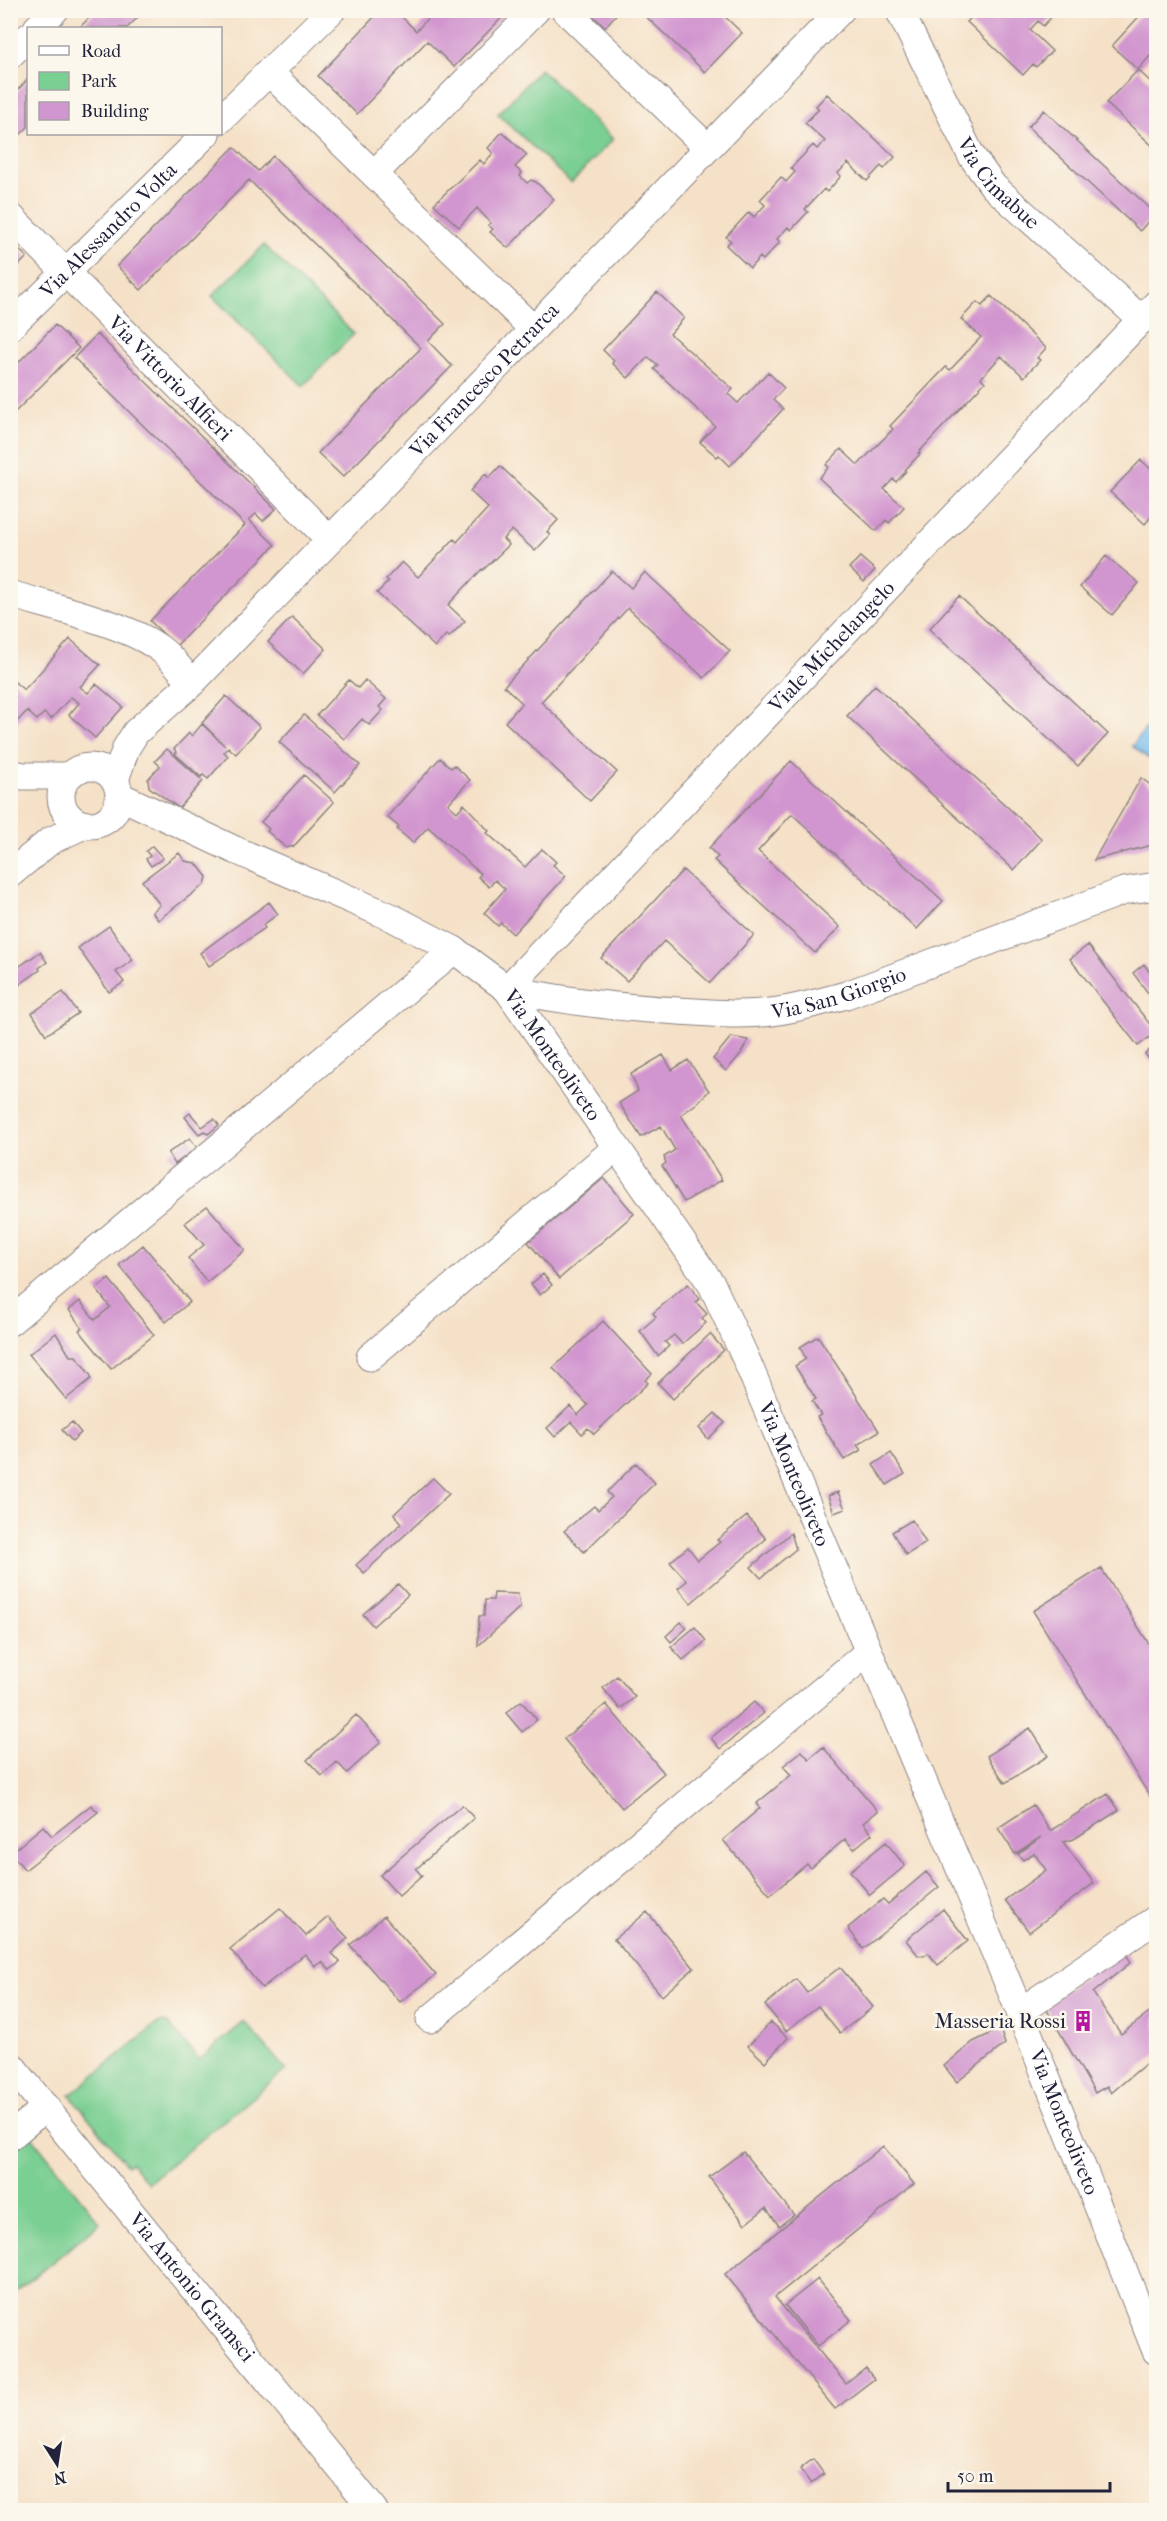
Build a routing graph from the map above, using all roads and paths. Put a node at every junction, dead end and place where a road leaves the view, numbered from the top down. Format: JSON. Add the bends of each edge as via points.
{"nodes":[{"id":1,"x":55,"y":10,"type":"edge"},
{"id":2,"x":332,"y":10,"type":"edge"},
{"id":3,"x":536,"y":10,"type":"edge"},
{"id":4,"x":565,"y":10,"type":"edge"},
{"id":5,"x":841,"y":10,"type":"edge"},
{"id":6,"x":899,"y":10,"type":"edge"},
{"id":7,"x":38,"y":27,"type":"edge"},
{"id":8,"x":27,"y":38,"type":"edge"},
{"id":9,"x":10,"y":55,"type":"edge"},
{"id":10,"x":269,"y":72,"type":"junction"},
{"id":11,"x":222,"y":118,"type":"edge"},
{"id":12,"x":206,"y":135,"type":"edge"},
{"id":13,"x":708,"y":148,"type":"junction"},
{"id":14,"x":374,"y":174,"type":"junction"},
{"id":15,"x":10,"y":216,"type":"edge"},
{"id":16,"x":66,"y":272,"type":"junction"},
{"id":17,"x":1149,"y":312,"type":"edge"},
{"id":18,"x":10,"y":327,"type":"edge"},
{"id":19,"x":533,"y":329,"type":"junction"},
{"id":20,"x":330,"y":540,"type":"junction"},
{"id":21,"x":10,"y":594,"type":"edge"},
{"id":22,"x":192,"y":683,"type":"junction"},
{"id":23,"x":17,"y":774,"type":"edge"},
{"id":24,"x":111,"y":781,"type":"junction"},
{"id":25,"x":76,"y":806,"type":"junction"},
{"id":26,"x":168,"y":820,"type":"junction"},
{"id":27,"x":10,"y":874,"type":"edge"},
{"id":28,"x":1156,"y":886,"type":"edge"},
{"id":29,"x":454,"y":950,"type":"junction"},
{"id":30,"x":507,"y":989,"type":"junction"},
{"id":31,"x":616,"y":1148,"type":"junction"},
{"id":32,"x":10,"y":1322,"type":"edge"},
{"id":33,"x":370,"y":1357,"type":"dead end"},
{"id":34,"x":868,"y":1652,"type":"junction"},
{"id":35,"x":1156,"y":1919,"type":"edge"},
{"id":36,"x":1020,"y":2012,"type":"junction"},
{"id":37,"x":430,"y":2019,"type":"dead end"},
{"id":38,"x":10,"y":2064,"type":"edge"},
{"id":39,"x":46,"y":2107,"type":"junction"},
{"id":40,"x":10,"y":2137,"type":"edge"},
{"id":41,"x":1156,"y":2351,"type":"edge"},
{"id":42,"x":375,"y":2511,"type":"edge"}],
"edges":[{"from":1,"to":7,"type":"street"},
{"from":2,"to":10,"type":"street"},
{"from":3,"to":14,"type":"street"},
{"from":4,"to":13,"type":"street"},
{"from":5,"to":13,"type":"street","name":"Via Francesco Petrarca"},
{"from":6,"to":17,"type":"street","name":"Via Cimabue","via":[[971,155],[993,186]]},
{"from":8,"to":9,"type":"street"},
{"from":10,"to":11,"type":"street"},
{"from":10,"to":14,"type":"street"},
{"from":12,"to":16,"type":"street","name":"Via Alessandro Volta"},
{"from":13,"to":19,"type":"street","name":"Via Francesco Petrarca"},
{"from":14,"to":19,"type":"street"},
{"from":15,"to":16,"type":"street","name":"Via Vittorio Alfieri"},
{"from":16,"to":18,"type":"street","name":"Via Alessandro Volta"},
{"from":16,"to":20,"type":"street","name":"Via Vittorio Alfieri"},
{"from":17,"to":30,"type":"street","name":"Viale Michelangelo"},
{"from":19,"to":20,"type":"street","name":"Via Francesco Petrarca"},
{"from":20,"to":22,"type":"street","name":"Via Francesco Petrarca"},
{"from":21,"to":22,"type":"street","via":[[146,640],[165,653]]},
{"from":22,"to":24,"type":"street","name":"Via Francesco Petrarca","via":[[136,732]]},
{"from":23,"to":25,"type":"street","name":"Via Monteoliveto"},
{"from":24,"to":25,"type":"street","via":[[81,768]]},
{"from":24,"to":25,"type":"street","via":[[118,806],[113,815]]},
{"from":24,"to":26,"type":"street","name":"Via Monteoliveto"},
{"from":25,"to":26,"type":"street","name":"Via Monteoliveto","via":[[137,820]]},
{"from":25,"to":27,"type":"street","via":[[50,841]]},
{"from":26,"to":29,"type":"street","name":"Via Monteoliveto","via":[[391,917]]},
{"from":28,"to":30,"type":"street","name":"Via San Giorgio","via":[[1124,891],[846,995],[770,1013],[648,1009]]},
{"from":29,"to":30,"type":"street","name":"Via Monteoliveto"},
{"from":29,"to":32,"type":"street"},
{"from":30,"to":31,"type":"street","name":"Via Monteoliveto"},
{"from":31,"to":33,"type":"street"},
{"from":31,"to":34,"type":"street","name":"Via Monteoliveto","via":[[712,1286]]},
{"from":34,"to":36,"type":"street","name":"Via Monteoliveto"},
{"from":34,"to":37,"type":"street"},
{"from":35,"to":36,"type":"street"},
{"from":36,"to":41,"type":"street","name":"Via Monteoliveto"},
{"from":38,"to":39,"type":"street","name":"Via Antonio Gramsci"},
{"from":39,"to":40,"type":"street"},
{"from":39,"to":42,"type":"street","name":"Via Antonio Gramsci"}]}
